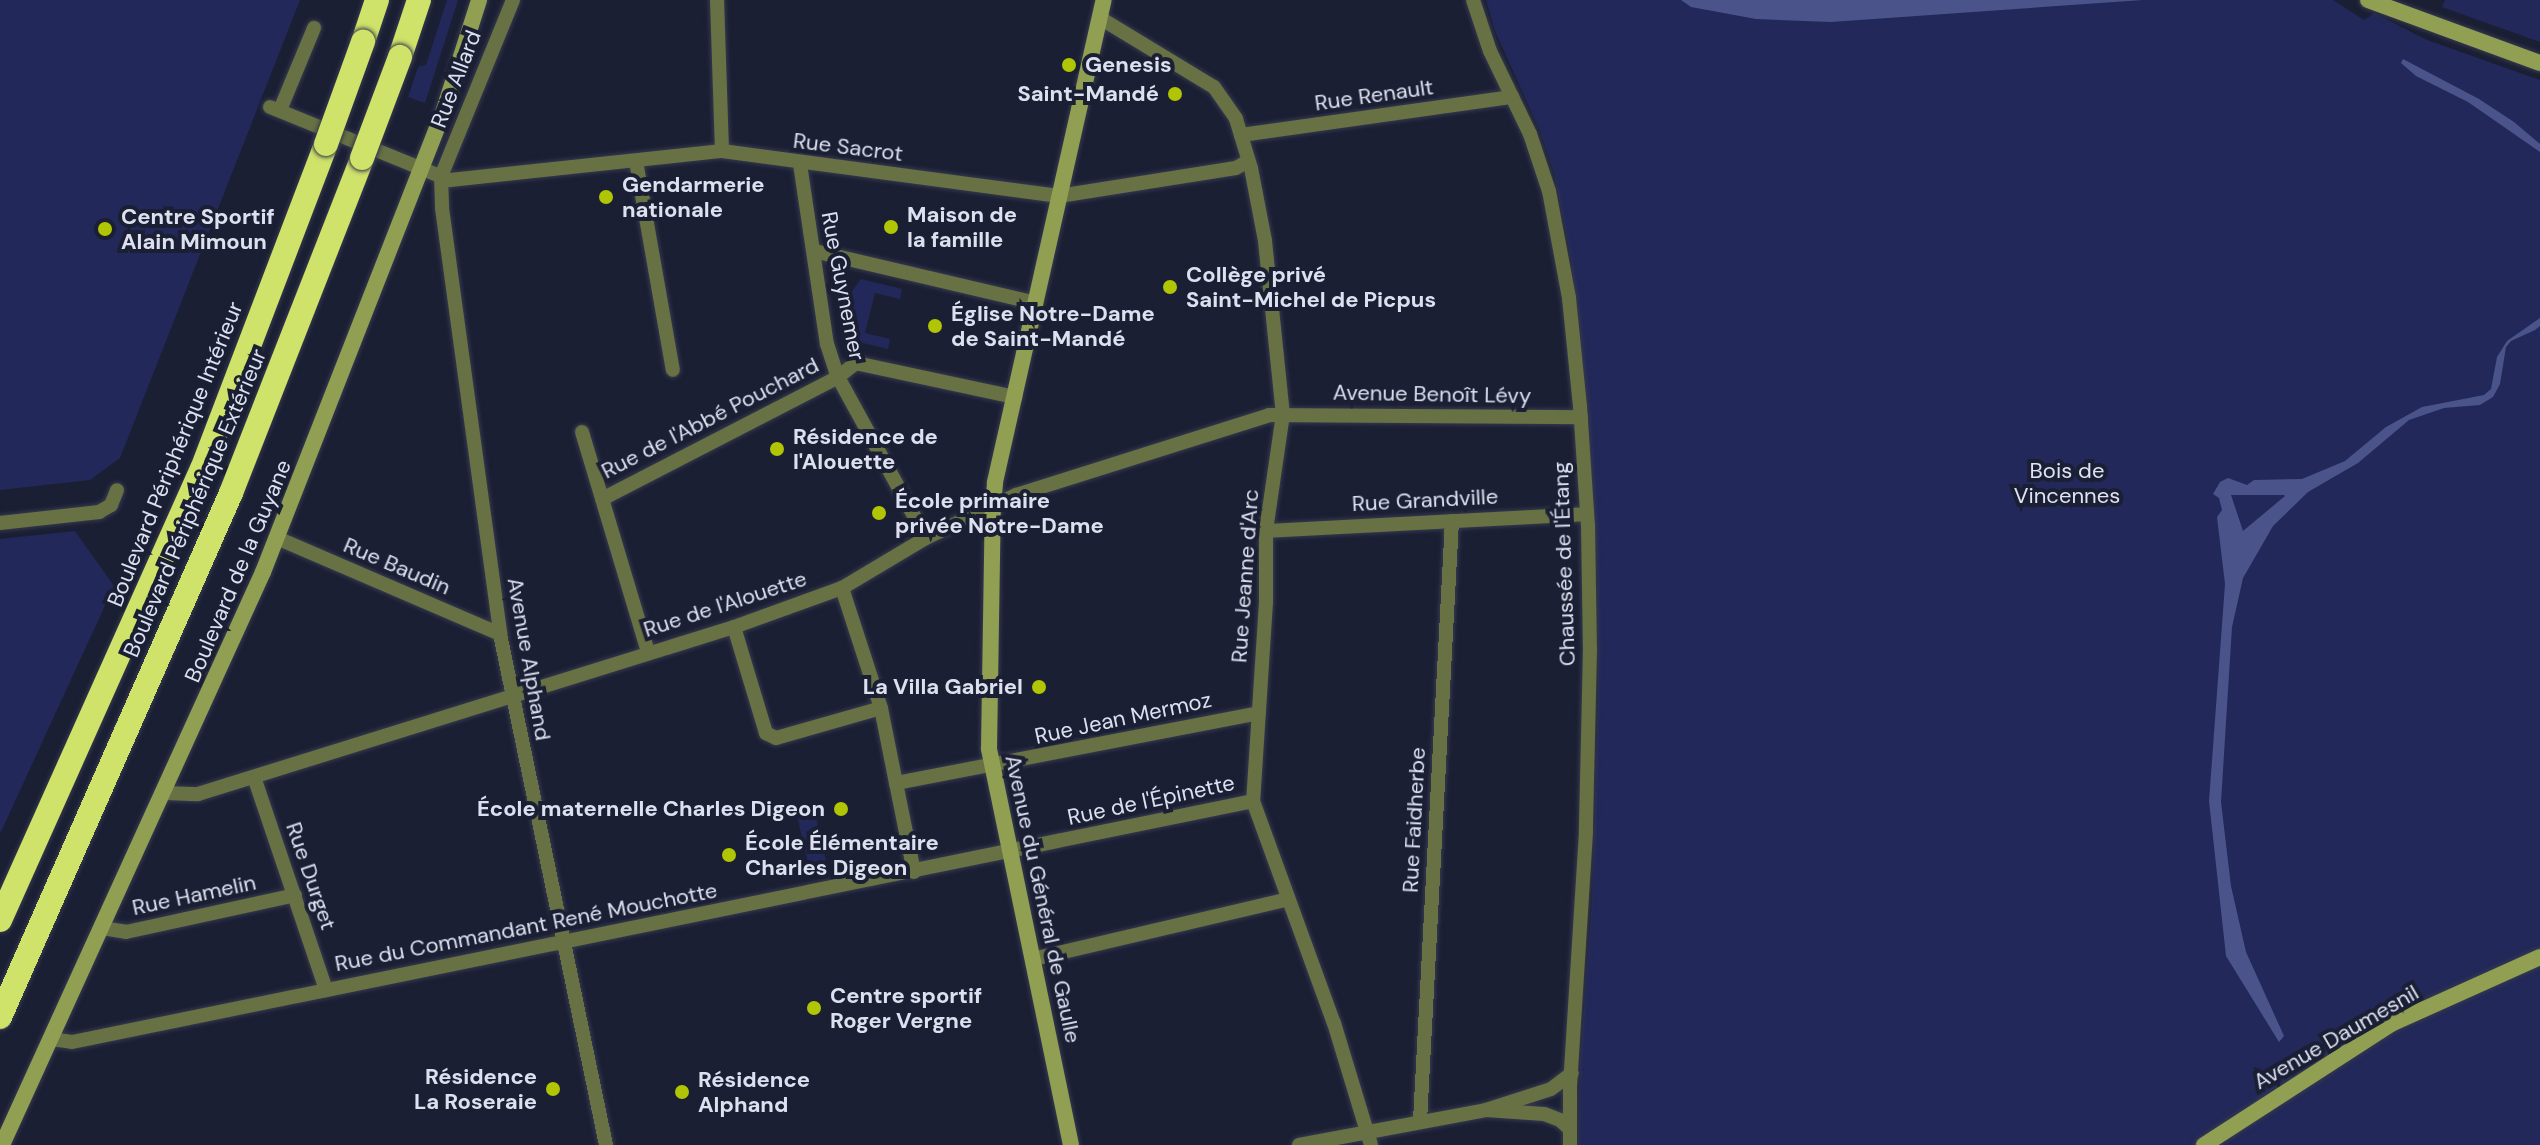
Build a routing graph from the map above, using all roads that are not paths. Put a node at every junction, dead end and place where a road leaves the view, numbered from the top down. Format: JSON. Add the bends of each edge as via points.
{"nodes":[{"id":1,"x":377,"y":0,"type":"edge"},
{"id":2,"x":419,"y":0,"type":"edge"},
{"id":3,"x":479,"y":0,"type":"edge"},
{"id":4,"x":513,"y":0,"type":"edge"},
{"id":5,"x":717,"y":0,"type":"edge"},
{"id":6,"x":1104,"y":0,"type":"edge"},
{"id":7,"x":1473,"y":0,"type":"edge"},
{"id":8,"x":2368,"y":0,"type":"edge"},
{"id":9,"x":1100,"y":18,"type":"junction"},
{"id":10,"x":314,"y":28,"type":"dead end"},
{"id":11,"x":2540,"y":63,"type":"edge"},
{"id":12,"x":1512,"y":97,"type":"junction"},
{"id":13,"x":1241,"y":135,"type":"junction"},
{"id":14,"x":722,"y":151,"type":"junction"},
{"id":15,"x":636,"y":161,"type":"junction"},
{"id":16,"x":1248,"y":161,"type":"junction"},
{"id":17,"x":800,"y":164,"type":"junction"},
{"id":18,"x":422,"y":167,"type":"junction"},
{"id":19,"x":441,"y":176,"type":"junction"},
{"id":20,"x":1059,"y":196,"type":"junction"},
{"id":21,"x":814,"y":251,"type":"junction"},
{"id":22,"x":1036,"y":303,"type":"junction"},
{"id":23,"x":673,"y":370,"type":"dead end"},
{"id":24,"x":838,"y":377,"type":"junction"},
{"id":25,"x":1015,"y":397,"type":"junction"},
{"id":26,"x":1283,"y":414,"type":"junction"},
{"id":27,"x":1581,"y":417,"type":"junction"},
{"id":28,"x":582,"y":432,"type":"dead end"},
{"id":29,"x":117,"y":490,"type":"dead end"},
{"id":30,"x":602,"y":499,"type":"junction"},
{"id":31,"x":993,"y":506,"type":"junction"},
{"id":32,"x":1587,"y":514,"type":"junction"},
{"id":33,"x":1452,"y":521,"type":"junction"},
{"id":34,"x":0,"y":523,"type":"edge"},
{"id":35,"x":1266,"y":531,"type":"junction"},
{"id":36,"x":277,"y":538,"type":"junction"},
{"id":37,"x":926,"y":538,"type":"junction"},
{"id":38,"x":842,"y":588,"type":"junction"},
{"id":39,"x":734,"y":627,"type":"junction"},
{"id":40,"x":500,"y":634,"type":"junction"},
{"id":41,"x":648,"y":652,"type":"junction"},
{"id":42,"x":511,"y":695,"type":"junction"},
{"id":43,"x":881,"y":708,"type":"junction"},
{"id":44,"x":1258,"y":713,"type":"junction"},
{"id":45,"x":992,"y":768,"type":"junction"},
{"id":46,"x":254,"y":777,"type":"junction"},
{"id":47,"x":896,"y":783,"type":"junction"},
{"id":48,"x":165,"y":793,"type":"junction"},
{"id":49,"x":1253,"y":801,"type":"junction"},
{"id":50,"x":1010,"y":852,"type":"junction"},
{"id":51,"x":914,"y":872,"type":"junction"},
{"id":52,"x":295,"y":895,"type":"junction"},
{"id":53,"x":1288,"y":899,"type":"junction"},
{"id":54,"x":0,"y":920,"type":"edge"},
{"id":55,"x":102,"y":928,"type":"junction"},
{"id":56,"x":563,"y":942,"type":"junction"},
{"id":57,"x":2540,"y":957,"type":"edge"},
{"id":58,"x":1033,"y":959,"type":"junction"},
{"id":59,"x":326,"y":990,"type":"junction"},
{"id":60,"x":0,"y":1017,"type":"edge"},
{"id":61,"x":51,"y":1039,"type":"junction"},
{"id":62,"x":1572,"y":1073,"type":"junction"},
{"id":63,"x":1486,"y":1110,"type":"junction"},
{"id":64,"x":1420,"y":1121,"type":"junction"},
{"id":65,"x":1570,"y":1129,"type":"junction"},
{"id":66,"x":1369,"y":1138,"type":"edge"},
{"id":67,"x":2,"y":1145,"type":"edge"},
{"id":68,"x":606,"y":1145,"type":"edge"},
{"id":69,"x":1071,"y":1145,"type":"edge"},
{"id":70,"x":1299,"y":1145,"type":"edge"},
{"id":71,"x":1570,"y":1145,"type":"edge"},
{"id":72,"x":2204,"y":1145,"type":"edge"}],
"edges":[{"from":1,"to":54,"type":"highway","name":"Boulevard Périphérique Intérieur","bridge":true,"via":[[202,469]]},
{"from":2,"to":60,"type":"highway","name":"Boulevard Périphérique Extérieur","bridge":true,"via":[[231,493]]},
{"from":3,"to":18,"type":"street","name":"Boulevard de la Guyane"},
{"from":4,"to":19,"type":"street","name":"Rue Allard"},
{"from":5,"to":14,"type":"street"},
{"from":6,"to":9,"type":"street","name":"Avenue du Général de Gaulle"},
{"from":7,"to":12,"type":"street","name":"Chaussée de l'Étang"},
{"from":8,"to":11,"type":"street"},
{"from":9,"to":13,"type":"street","name":"Rue Jeanne d'Arc","via":[[1214,87]]},
{"from":9,"to":20,"type":"street","name":"Avenue du Général de Gaulle"},
{"from":10,"to":18,"type":"street","via":[[275,108]]},
{"from":12,"to":13,"type":"street","name":"Rue Renault"},
{"from":12,"to":27,"type":"street","name":"Chaussée de l'Étang","via":[[1538,155],[1558,235]]},
{"from":13,"to":16,"type":"street","name":"Rue Jeanne d'Arc"},
{"from":14,"to":15,"type":"street","name":"Rue Sacrot"},
{"from":14,"to":17,"type":"street","name":"Rue Sacrot"},
{"from":15,"to":19,"type":"street","name":"Rue Sacrot","via":[[458,180]]},
{"from":15,"to":23,"type":"street"},
{"from":16,"to":20,"type":"street","name":"Rue Sacrot","via":[[1236,168]]},
{"from":16,"to":26,"type":"street","name":"Rue Jeanne d'Arc","via":[[1265,241]]},
{"from":17,"to":20,"type":"street","name":"Rue Sacrot"},
{"from":17,"to":21,"type":"street","name":"Rue Guynemer"},
{"from":18,"to":19,"type":"street"},
{"from":18,"to":36,"type":"street","name":"Boulevard de la Guyane"},
{"from":19,"to":40,"type":"street","name":"Avenue Alphand"},
{"from":20,"to":22,"type":"street","name":"Avenue du Général de Gaulle"},
{"from":21,"to":22,"type":"street"},
{"from":21,"to":24,"type":"street","name":"Rue Guynemer","via":[[827,344]]},
{"from":22,"to":25,"type":"street","name":"Avenue du Général de Gaulle"},
{"from":24,"to":25,"type":"street","name":"Rue de l'Abbé Pouchard","via":[[856,363]]},
{"from":24,"to":30,"type":"street","name":"Rue de l'Abbé Pouchard"},
{"from":24,"to":37,"type":"street","name":"Rue Guynemer"},
{"from":25,"to":31,"type":"street","name":"Avenue du Général de Gaulle"},
{"from":26,"to":27,"type":"street","name":"Avenue Benoît Lévy"},
{"from":26,"to":31,"type":"street","name":"Rue de l'Alouette"},
{"from":26,"to":35,"type":"street","name":"Rue Jeanne d'Arc"},
{"from":27,"to":32,"type":"street","name":"Chaussée de l'Étang"},
{"from":28,"to":30,"type":"street"},
{"from":29,"to":34,"type":"street","via":[[111,505],[99,512]]},
{"from":30,"to":41,"type":"street"},
{"from":31,"to":37,"type":"street","name":"Rue de l'Alouette"},
{"from":31,"to":45,"type":"street","name":"Avenue du Général de Gaulle"},
{"from":32,"to":33,"type":"street","name":"Rue Grandville"},
{"from":32,"to":62,"type":"street","name":"Chaussée de l'Étang","via":[[1586,832]]},
{"from":33,"to":35,"type":"street","name":"Rue Grandville"},
{"from":33,"to":64,"type":"street","name":"Rue Faidherbe"},
{"from":35,"to":44,"type":"street","name":"Rue Jeanne d'Arc"},
{"from":36,"to":40,"type":"street","name":"Rue Baudin"},
{"from":36,"to":48,"type":"street","name":"Boulevard de la Guyane"},
{"from":37,"to":38,"type":"street","name":"Rue de l'Alouette"},
{"from":38,"to":39,"type":"street","name":"Rue de l'Alouette"},
{"from":38,"to":43,"type":"street"},
{"from":39,"to":41,"type":"street","name":"Rue de l'Alouette"},
{"from":39,"to":43,"type":"street","via":[[766,733],[776,738]]},
{"from":40,"to":42,"type":"street","name":"Avenue Alphand"},
{"from":41,"to":42,"type":"street","name":"Rue de l'Alouette"},
{"from":42,"to":46,"type":"street","name":"Rue de l'Alouette"},
{"from":42,"to":56,"type":"street","name":"Avenue Alphand"},
{"from":43,"to":47,"type":"street"},
{"from":44,"to":45,"type":"street","name":"Rue Jean Mermoz"},
{"from":44,"to":49,"type":"street","name":"Rue Jeanne d'Arc"},
{"from":45,"to":47,"type":"street","name":"Rue Jean Mermoz"},
{"from":45,"to":50,"type":"street","name":"Avenue du Général de Gaulle"},
{"from":46,"to":48,"type":"street","name":"Rue de l'Alouette","via":[[198,794]]},
{"from":46,"to":52,"type":"street","name":"Rue Durget"},
{"from":47,"to":51,"type":"street"},
{"from":48,"to":55,"type":"street","name":"Boulevard de la Guyane"},
{"from":49,"to":50,"type":"street","name":"Rue de l'Épinette"},
{"from":49,"to":53,"type":"street","name":"Rue Jeanne d'Arc"},
{"from":50,"to":51,"type":"street","name":"Rue du Commandant René Mouchotte"},
{"from":50,"to":58,"type":"street","name":"Avenue du Général de Gaulle"},
{"from":51,"to":56,"type":"street","name":"Rue du Commandant René Mouchotte"},
{"from":52,"to":55,"type":"street","name":"Rue Hamelin","via":[[126,932]]},
{"from":52,"to":59,"type":"street","name":"Rue Durget"},
{"from":53,"to":58,"type":"street"},
{"from":53,"to":66,"type":"street","name":"Rue Jeanne d'Arc"},
{"from":55,"to":61,"type":"street","name":"Boulevard de la Guyane"},
{"from":56,"to":59,"type":"street","name":"Rue du Commandant René Mouchotte"},
{"from":56,"to":68,"type":"street","name":"Avenue Alphand"},
{"from":57,"to":72,"type":"street","name":"Avenue Daumesnil","via":[[2391,1024]]},
{"from":58,"to":69,"type":"street","name":"Avenue du Général de Gaulle"},
{"from":59,"to":61,"type":"street","name":"Rue du Commandant René Mouchotte","via":[[72,1042]]},
{"from":61,"to":67,"type":"street","name":"Boulevard de la Guyane"},
{"from":62,"to":63,"type":"street","via":[[1551,1089]]},
{"from":62,"to":65,"type":"street","name":"Chaussée de l'Étang"},
{"from":63,"to":64,"type":"street"},
{"from":63,"to":65,"type":"street","via":[[1544,1114]]},
{"from":64,"to":66,"type":"street"},
{"from":65,"to":71,"type":"street","name":"Chaussée de l'Étang"},
{"from":66,"to":70,"type":"street"}]}
